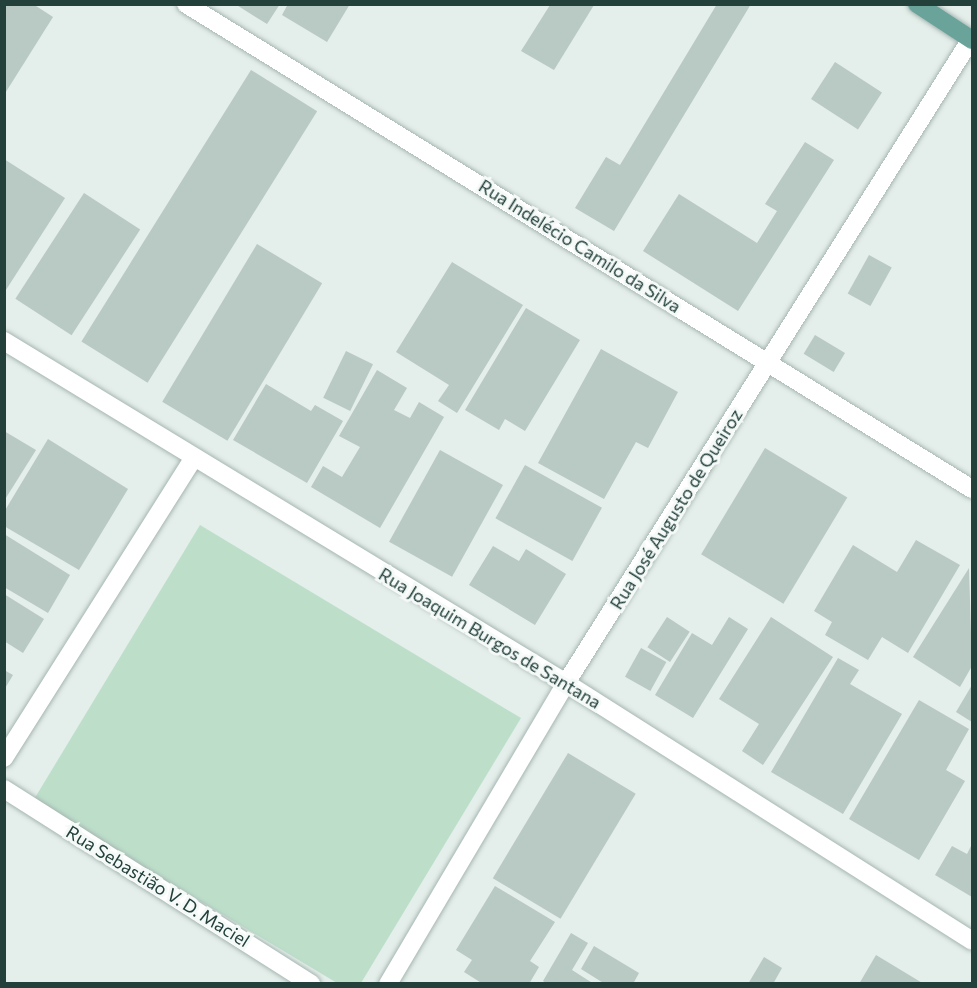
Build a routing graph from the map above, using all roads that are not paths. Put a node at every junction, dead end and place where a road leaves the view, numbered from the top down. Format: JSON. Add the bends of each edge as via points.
{"nodes":[{"id":1,"x":186,"y":4,"type":"edge"},
{"id":2,"x":917,"y":4,"type":"edge"},
{"id":3,"x":972,"y":39,"type":"edge"},
{"id":4,"x":4,"y":341,"type":"edge"},
{"id":5,"x":769,"y":363,"type":"junction"},
{"id":6,"x":194,"y":458,"type":"junction"},
{"id":7,"x":972,"y":489,"type":"edge"},
{"id":8,"x":566,"y":684,"type":"junction"},
{"id":9,"x":4,"y":758,"type":"edge"},
{"id":10,"x":4,"y":789,"type":"edge"},
{"id":11,"x":972,"y":940,"type":"edge"},
{"id":12,"x":311,"y":984,"type":"edge"},
{"id":13,"x":388,"y":984,"type":"edge"}],
"edges":[{"from":1,"to":5,"type":"street","name":"Rua Indelécio Camilo da Silva"},
{"from":2,"to":3,"type":"main road"},
{"from":3,"to":5,"type":"street","name":"Rua José Augusto de Queiroz"},
{"from":4,"to":6,"type":"street","name":"Rua Joaquim Burgos de Santana"},
{"from":5,"to":7,"type":"street","name":"Rua Indelécio Camilo da Silva"},
{"from":5,"to":8,"type":"street","name":"Rua José Augusto de Queiroz"},
{"from":6,"to":8,"type":"street","name":"Rua Joaquim Burgos de Santana"},
{"from":6,"to":9,"type":"street"},
{"from":8,"to":11,"type":"street","name":"Rua Joaquim Burgos de Santana"},
{"from":8,"to":13,"type":"street","name":"Rua José Augusto de Queiroz"},
{"from":10,"to":12,"type":"street","name":"Rua Sebastião V. D. Maciel"}]}
